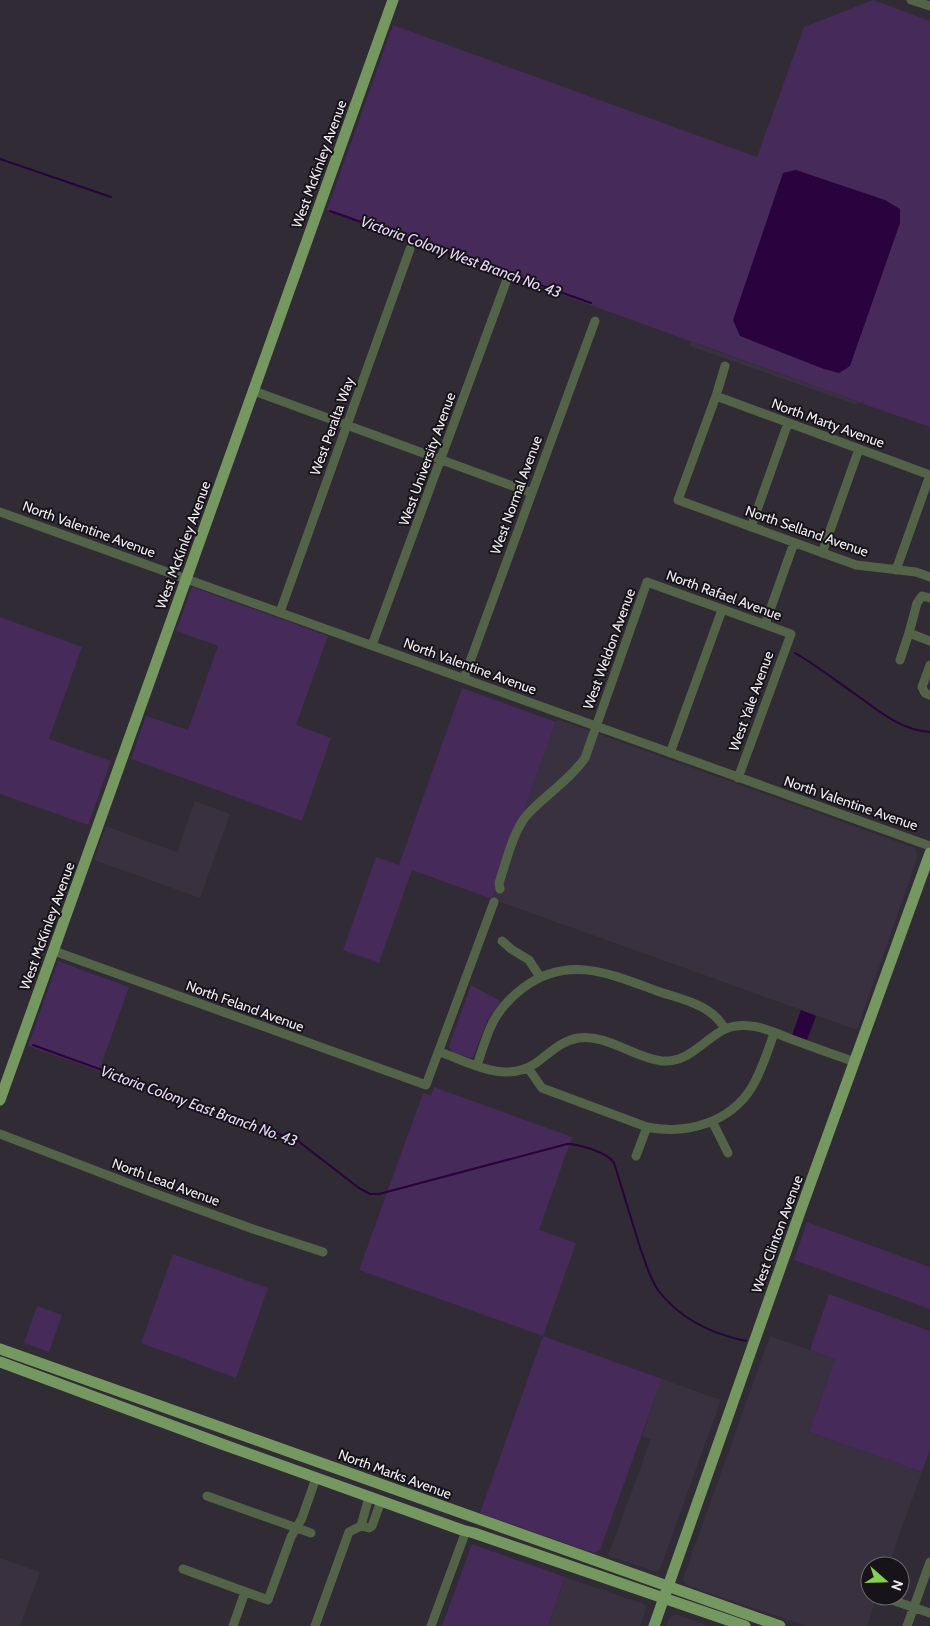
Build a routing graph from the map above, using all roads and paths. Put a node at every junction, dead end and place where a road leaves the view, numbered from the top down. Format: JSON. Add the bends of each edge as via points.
{"nodes":[{"id":1,"x":394,"y":0,"type":"edge"},
{"id":2,"x":911,"y":0,"type":"edge"},
{"id":3,"x":930,"y":6,"type":"edge"},
{"id":4,"x":410,"y":249,"type":"dead end"},
{"id":5,"x":506,"y":282,"type":"dead end"},
{"id":6,"x":595,"y":321,"type":"dead end"},
{"id":7,"x":725,"y":366,"type":"dead end"},
{"id":8,"x":254,"y":391,"type":"junction"},
{"id":9,"x":716,"y":396,"type":"junction"},
{"id":10,"x":788,"y":423,"type":"junction"},
{"id":11,"x":346,"y":426,"type":"junction"},
{"id":12,"x":859,"y":449,"type":"junction"},
{"id":13,"x":441,"y":460,"type":"junction"},
{"id":14,"x":930,"y":475,"type":"edge"},
{"id":15,"x":532,"y":493,"type":"junction"},
{"id":16,"x":0,"y":512,"type":"edge"},
{"id":17,"x":751,"y":527,"type":"junction"},
{"id":18,"x":794,"y":543,"type":"junction"},
{"id":19,"x":822,"y":553,"type":"junction"},
{"id":20,"x":896,"y":570,"type":"junction"},
{"id":21,"x":930,"y":577,"type":"edge"},
{"id":22,"x":187,"y":578,"type":"junction"},
{"id":23,"x":647,"y":582,"type":"joint"},
{"id":24,"x":930,"y":598,"type":"edge"},
{"id":25,"x":722,"y":610,"type":"junction"},
{"id":26,"x":280,"y":612,"type":"junction"},
{"id":27,"x":765,"y":624,"type":"junction"},
{"id":28,"x":909,"y":633,"type":"junction"},
{"id":29,"x":791,"y":634,"type":"joint"},
{"id":30,"x":930,"y":641,"type":"edge"},
{"id":31,"x":372,"y":645,"type":"junction"},
{"id":32,"x":900,"y":660,"type":"dead end"},
{"id":33,"x":930,"y":665,"type":"edge"},
{"id":34,"x":464,"y":678,"type":"junction"},
{"id":35,"x":930,"y":695,"type":"edge"},
{"id":36,"x":596,"y":725,"type":"junction"},
{"id":37,"x":670,"y":753,"type":"junction"},
{"id":38,"x":738,"y":778,"type":"junction"},
{"id":39,"x":930,"y":846,"type":"edge"},
{"id":40,"x":930,"y":854,"type":"edge"},
{"id":41,"x":500,"y":888,"type":"dead end"},
{"id":42,"x":494,"y":902,"type":"dead end"},
{"id":43,"x":502,"y":941,"type":"dead end"},
{"id":44,"x":54,"y":951,"type":"junction"},
{"id":45,"x":540,"y":977,"type":"junction"},
{"id":46,"x":725,"y":1029,"type":"junction"},
{"id":47,"x":774,"y":1033,"type":"junction"},
{"id":48,"x":440,"y":1052,"type":"junction"},
{"id":49,"x":855,"y":1062,"type":"junction"},
{"id":50,"x":478,"y":1065,"type":"junction"},
{"id":51,"x":528,"y":1068,"type":"junction"},
{"id":52,"x":0,"y":1100,"type":"edge"},
{"id":53,"x":712,"y":1121,"type":"junction"},
{"id":54,"x":647,"y":1127,"type":"junction"},
{"id":55,"x":0,"y":1134,"type":"edge"},
{"id":56,"x":728,"y":1152,"type":"dead end"},
{"id":57,"x":636,"y":1156,"type":"dead end"},
{"id":58,"x":323,"y":1252,"type":"dead end"},
{"id":59,"x":0,"y":1349,"type":"edge"},
{"id":60,"x":0,"y":1362,"type":"edge"},
{"id":61,"x":114,"y":1404,"type":"junction"},
{"id":62,"x":179,"y":1413,"type":"junction"},
{"id":63,"x":295,"y":1454,"type":"junction"},
{"id":64,"x":289,"y":1468,"type":"junction"},
{"id":65,"x":316,"y":1478,"type":"junction"},
{"id":66,"x":207,"y":1496,"type":"dead end"},
{"id":67,"x":369,"y":1497,"type":"junction"},
{"id":68,"x":381,"y":1501,"type":"junction"},
{"id":69,"x":364,"y":1514,"type":"junction"},
{"id":70,"x":375,"y":1518,"type":"junction"},
{"id":71,"x":361,"y":1526,"type":"junction"},
{"id":72,"x":296,"y":1528,"type":"junction"},
{"id":73,"x":466,"y":1531,"type":"junction"},
{"id":74,"x":311,"y":1533,"type":"dead end"},
{"id":75,"x":930,"y":1562,"type":"edge"},
{"id":76,"x":184,"y":1569,"type":"dead end"},
{"id":77,"x":245,"y":1592,"type":"junction"},
{"id":78,"x":666,"y":1593,"type":"junction"},
{"id":79,"x":908,"y":1606,"type":"edge"},
{"id":80,"x":914,"y":1608,"type":"junction"},
{"id":81,"x":930,"y":1613,"type":"edge"},
{"id":82,"x":233,"y":1626,"type":"edge"},
{"id":83,"x":315,"y":1626,"type":"edge"},
{"id":84,"x":432,"y":1626,"type":"edge"},
{"id":85,"x":654,"y":1626,"type":"edge"},
{"id":86,"x":745,"y":1626,"type":"edge"},
{"id":87,"x":780,"y":1626,"type":"edge"},
{"id":88,"x":908,"y":1626,"type":"edge"}],
"edges":[{"from":1,"to":8,"type":"main road","name":"West McKinley Avenue"},
{"from":2,"to":3,"type":"street"},
{"from":4,"to":11,"type":"street","name":"West Peralta Way"},
{"from":5,"to":13,"type":"street","name":"West University Avenue"},
{"from":6,"to":15,"type":"street","name":"West Normal Avenue"},
{"from":7,"to":9,"type":"street"},
{"from":8,"to":11,"type":"street"},
{"from":8,"to":22,"type":"main road","name":"West McKinley Avenue"},
{"from":9,"to":10,"type":"street","name":"North Marty Avenue"},
{"from":9,"to":17,"type":"street","name":"North Selland Avenue","via":[[678,500]]},
{"from":10,"to":12,"type":"street","name":"North Marty Avenue"},
{"from":10,"to":17,"type":"street"},
{"from":11,"to":13,"type":"street"},
{"from":11,"to":26,"type":"street","name":"West Peralta Way"},
{"from":12,"to":14,"type":"street","name":"North Marty Avenue"},
{"from":12,"to":19,"type":"street"},
{"from":13,"to":15,"type":"street"},
{"from":13,"to":31,"type":"street","name":"West University Avenue"},
{"from":14,"to":20,"type":"street"},
{"from":15,"to":34,"type":"street","name":"West Normal Avenue"},
{"from":16,"to":22,"type":"street","name":"North Valentine Avenue"},
{"from":17,"to":18,"type":"street","name":"North Selland Avenue"},
{"from":18,"to":19,"type":"street","name":"North Selland Avenue"},
{"from":18,"to":27,"type":"street"},
{"from":19,"to":20,"type":"street","name":"North Selland Avenue","via":[[856,565]]},
{"from":20,"to":21,"type":"street","name":"North Selland Avenue"},
{"from":22,"to":26,"type":"street","name":"North Valentine Avenue"},
{"from":22,"to":44,"type":"main road","name":"West McKinley Avenue"},
{"from":23,"to":25,"type":"street","name":"North Rafael Avenue"},
{"from":23,"to":36,"type":"street","name":"West Weldon Avenue"},
{"from":24,"to":28,"type":"street","via":[[922,596],[917,603]]},
{"from":25,"to":27,"type":"street","name":"North Rafael Avenue"},
{"from":25,"to":37,"type":"street"},
{"from":26,"to":31,"type":"street","name":"North Valentine Avenue"},
{"from":27,"to":29,"type":"street","name":"North Rafael Avenue"},
{"from":28,"to":30,"type":"street"},
{"from":28,"to":32,"type":"street"},
{"from":29,"to":38,"type":"street","name":"West Yale Avenue"},
{"from":31,"to":34,"type":"street","name":"North Valentine Avenue"},
{"from":33,"to":35,"type":"street","via":[[922,687]]},
{"from":34,"to":36,"type":"street","name":"North Valentine Avenue"},
{"from":36,"to":37,"type":"street","name":"North Valentine Avenue"},
{"from":36,"to":41,"type":"street","name":"West Weldon Avenue","via":[[584,758],[575,772],[526,817],[516,836]]},
{"from":37,"to":38,"type":"street","name":"North Valentine Avenue"},
{"from":38,"to":39,"type":"street","name":"North Valentine Avenue"},
{"from":40,"to":49,"type":"main road","name":"West Clinton Avenue"},
{"from":42,"to":48,"type":"street"},
{"from":43,"to":45,"type":"street","via":[[528,960]]},
{"from":44,"to":48,"type":"street","name":"North Feland Avenue","via":[[427,1085]]},
{"from":44,"to":52,"type":"main road","name":"West McKinley Avenue"},
{"from":45,"to":46,"type":"street","via":[[577,969],[611,974],[702,1007],[717,1017]]},
{"from":45,"to":50,"type":"street","via":[[519,990],[499,1013]]},
{"from":46,"to":47,"type":"street","via":[[743,1025]]},
{"from":46,"to":51,"type":"street","via":[[691,1054],[677,1060],[662,1061],[604,1041],[580,1038],[564,1043]]},
{"from":47,"to":49,"type":"street"},
{"from":47,"to":53,"type":"street","via":[[751,1089],[736,1105]]},
{"from":48,"to":50,"type":"street"},
{"from":49,"to":78,"type":"main road","name":"West Clinton Avenue"},
{"from":50,"to":51,"type":"street","via":[[503,1073]]},
{"from":51,"to":54,"type":"street","via":[[542,1088]]},
{"from":53,"to":54,"type":"street","via":[[675,1130]]},
{"from":53,"to":56,"type":"street"},
{"from":54,"to":57,"type":"street"},
{"from":55,"to":58,"type":"street","name":"North Lead Avenue","via":[[151,1192]]},
{"from":59,"to":62,"type":"main road","name":"North Marks Avenue"},
{"from":60,"to":61,"type":"main road","name":"North Marks Avenue"},
{"from":61,"to":62,"type":"main road","via":[[127,1401]]},
{"from":61,"to":64,"type":"main road","name":"North Marks Avenue"},
{"from":62,"to":63,"type":"main road","name":"North Marks Avenue"},
{"from":63,"to":64,"type":"main road"},
{"from":63,"to":78,"type":"main road","name":"North Marks Avenue"},
{"from":64,"to":65,"type":"main road","name":"North Marks Avenue"},
{"from":65,"to":67,"type":"main road","name":"North Marks Avenue"},
{"from":65,"to":72,"type":"street"},
{"from":66,"to":72,"type":"street"},
{"from":67,"to":68,"type":"main road","name":"North Marks Avenue"},
{"from":67,"to":69,"type":"street"},
{"from":68,"to":70,"type":"street"},
{"from":68,"to":73,"type":"main road","name":"North Marks Avenue"},
{"from":69,"to":70,"type":"street"},
{"from":69,"to":71,"type":"street"},
{"from":70,"to":71,"type":"street","via":[[369,1528]]},
{"from":71,"to":83,"type":"street","via":[[350,1532]]},
{"from":72,"to":74,"type":"street"},
{"from":72,"to":77,"type":"street","via":[[268,1600]]},
{"from":73,"to":78,"type":"main road","name":"North Marks Avenue"},
{"from":73,"to":84,"type":"street"},
{"from":75,"to":80,"type":"street"},
{"from":76,"to":77,"type":"street"},
{"from":77,"to":82,"type":"street"},
{"from":78,"to":85,"type":"main road","name":"West Clinton Avenue"},
{"from":78,"to":86,"type":"main road","name":"North Marks Avenue"},
{"from":78,"to":87,"type":"main road","name":"North Marks Avenue"},
{"from":79,"to":80,"type":"street"},
{"from":80,"to":81,"type":"street"},
{"from":80,"to":88,"type":"street"}]}
